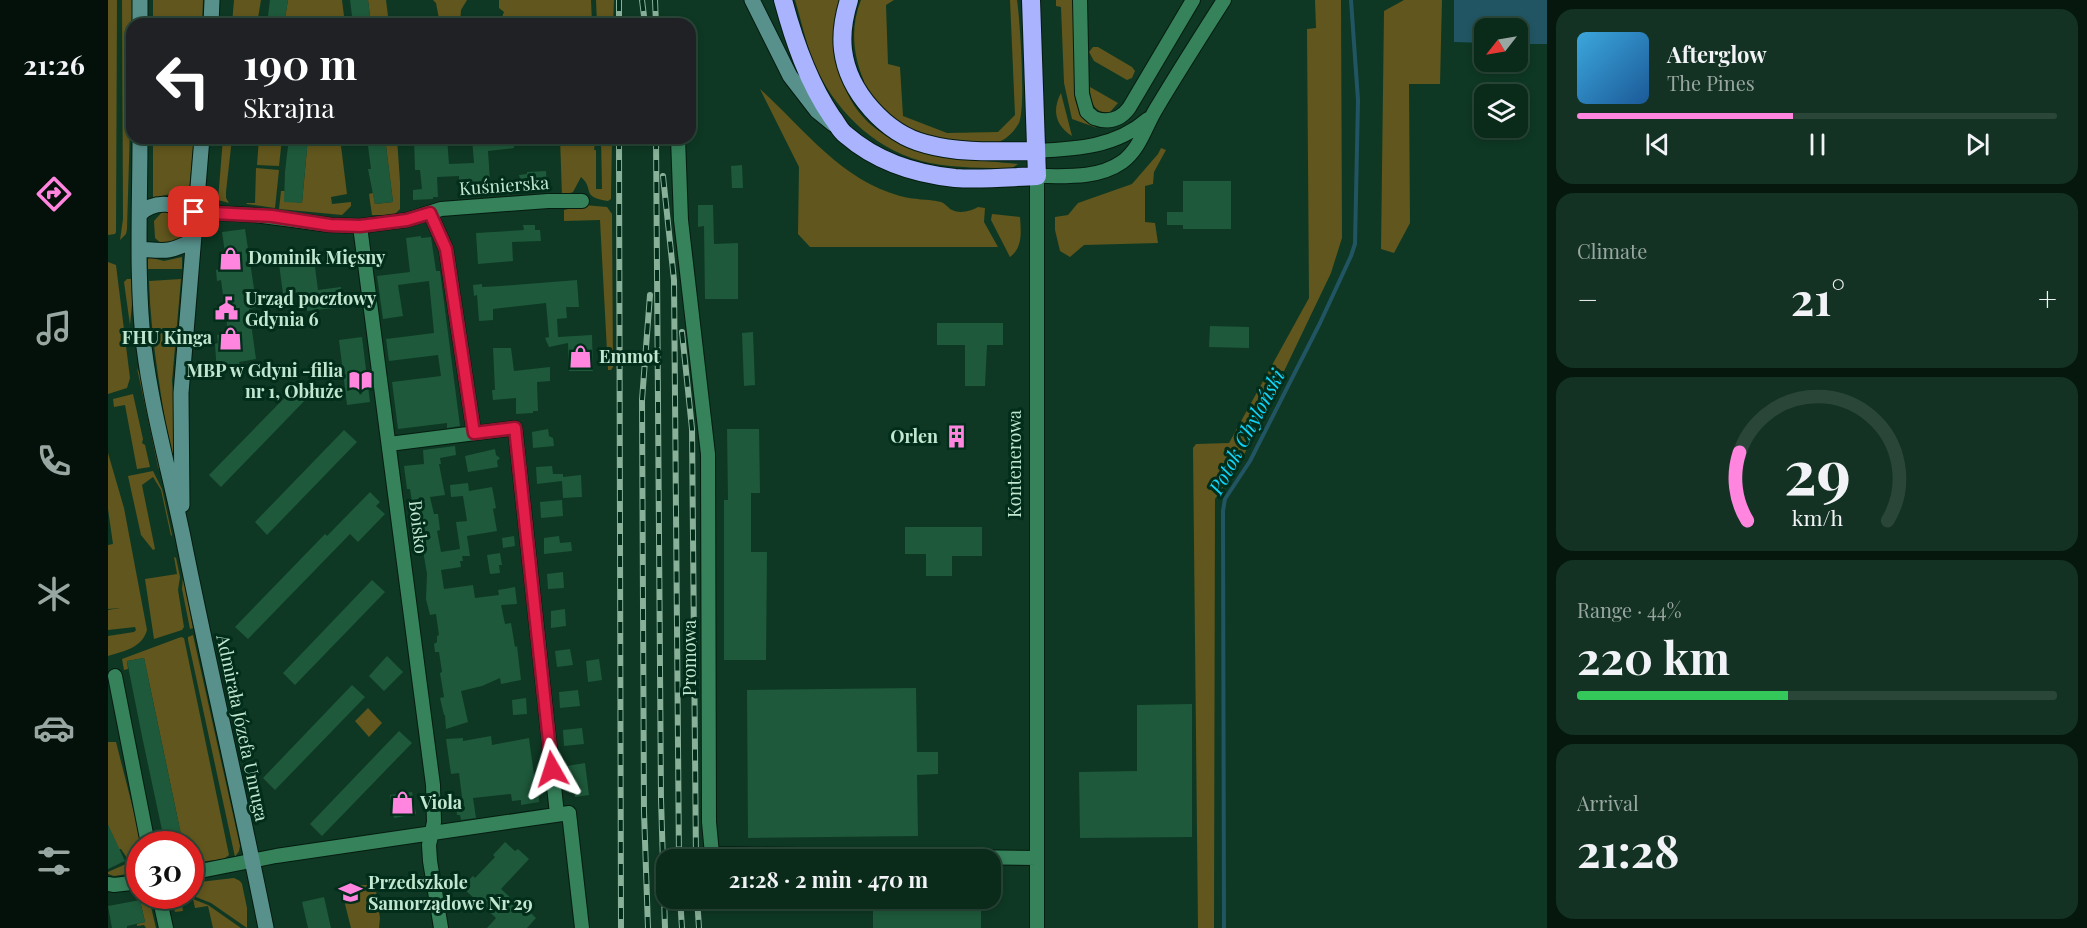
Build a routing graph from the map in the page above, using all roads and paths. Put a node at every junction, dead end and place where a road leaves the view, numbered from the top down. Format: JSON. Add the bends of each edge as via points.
{"nodes":[{"id":1,"x":140,"y":0,"type":"edge"},
{"id":2,"x":212,"y":0,"type":"edge"},
{"id":3,"x":752,"y":0,"type":"edge"},
{"id":4,"x":783,"y":0,"type":"edge"},
{"id":5,"x":849,"y":0,"type":"edge"},
{"id":6,"x":1031,"y":0,"type":"edge"},
{"id":7,"x":1080,"y":0,"type":"edge"},
{"id":8,"x":1193,"y":0,"type":"edge"},
{"id":9,"x":1224,"y":0,"type":"edge"},
{"id":10,"x":140,"y":18,"type":"edge"},
{"id":11,"x":211,"y":18,"type":"edge"},
{"id":12,"x":1152,"y":115,"type":"junction"},
{"id":13,"x":844,"y":134,"type":"junction"},
{"id":14,"x":140,"y":144,"type":"edge"},
{"id":15,"x":201,"y":144,"type":"edge"},
{"id":16,"x":678,"y":144,"type":"edge"},
{"id":17,"x":1036,"y":151,"type":"junction"},
{"id":18,"x":1037,"y":176,"type":"junction"},
{"id":19,"x":582,"y":201,"type":"dead end"},
{"id":20,"x":194,"y":212,"type":"junction"},
{"id":21,"x":430,"y":213,"type":"junction"},
{"id":22,"x":140,"y":214,"type":"junction"},
{"id":23,"x":360,"y":226,"type":"junction"},
{"id":24,"x":192,"y":241,"type":"junction"},
{"id":25,"x":140,"y":249,"type":"junction"},
{"id":26,"x":474,"y":433,"type":"junction"},
{"id":27,"x":389,"y":444,"type":"junction"},
{"id":28,"x":183,"y":535,"type":"junction"},
{"id":29,"x":115,"y":676,"type":"dead end"},
{"id":30,"x":557,"y":814,"type":"junction"},
{"id":31,"x":145,"y":831,"type":"edge"},
{"id":32,"x":432,"y":833,"type":"junction"},
{"id":33,"x":1037,"y":858,"type":"junction"},
{"id":34,"x":252,"y":862,"type":"junction"},
{"id":35,"x":204,"y":871,"type":"edge"},
{"id":36,"x":108,"y":884,"type":"edge"},
{"id":37,"x":126,"y":884,"type":"edge"},
{"id":38,"x":161,"y":909,"type":"edge"},
{"id":39,"x":165,"y":928,"type":"edge"},
{"id":40,"x":266,"y":928,"type":"edge"},
{"id":41,"x":441,"y":928,"type":"edge"},
{"id":42,"x":582,"y":928,"type":"edge"},
{"id":43,"x":1037,"y":928,"type":"edge"}],
"edges":[{"from":1,"to":10,"type":"street"},
{"from":2,"to":11,"type":"street"},
{"from":3,"to":13,"type":"street","via":[[790,76],[818,111]]},
{"from":4,"to":13,"type":"highway","via":[[795,41],[821,98]]},
{"from":5,"to":17,"type":"highway","via":[[843,51],[848,71],[873,111],[904,135],[924,144],[973,151]]},
{"from":6,"to":17,"type":"highway","name":"Kontenerowa"},
{"from":7,"to":8,"type":"street","via":[[1084,105],[1094,118],[1107,121],[1120,117],[1129,108]]},
{"from":9,"to":12,"type":"street"},
{"from":12,"to":17,"type":"street","via":[[1136,129],[1104,144]]},
{"from":12,"to":18,"type":"street","via":[[1136,147],[1120,163],[1095,173]]},
{"from":13,"to":18,"type":"highway","via":[[871,153],[923,173],[955,178]]},
{"from":14,"to":22,"type":"street","name":"Admirała Józefa Unruga"},
{"from":15,"to":20,"type":"street","name":"Admirała Józefa Unruga"},
{"from":16,"to":33,"type":"street","name":"Promowa","via":[[681,220],[708,454],[712,854]]},
{"from":17,"to":18,"type":"highway","name":"Kontenerowa"},
{"from":18,"to":33,"type":"street","name":"Kontenerowa"},
{"from":19,"to":21,"type":"street","name":"Kuśnierska","via":[[459,207]]},
{"from":20,"to":22,"type":"street","via":[[167,203],[145,208]]},
{"from":20,"to":23,"type":"street","name":"Kuśnierska"},
{"from":20,"to":24,"type":"street","name":"Admirała Józefa Unruga"},
{"from":21,"to":23,"type":"street","name":"Kuśnierska"},
{"from":21,"to":26,"type":"street","via":[[446,249]]},
{"from":22,"to":25,"type":"street","name":"Admirała Józefa Unruga"},
{"from":23,"to":27,"type":"street","name":"Boisko"},
{"from":24,"to":25,"type":"street","via":[[173,251]]},
{"from":24,"to":28,"type":"street","name":"Admirała Józefa Unruga","via":[[180,419]]},
{"from":25,"to":28,"type":"street","name":"Admirała Józefa Unruga","via":[[144,347]]},
{"from":26,"to":27,"type":"street"},
{"from":26,"to":30,"type":"street","via":[[515,428]]},
{"from":27,"to":32,"type":"street","name":"Boisko","via":[[433,785]]},
{"from":28,"to":34,"type":"street","name":"Admirała Józefa Unruga"},
{"from":29,"to":31,"type":"street"},
{"from":30,"to":32,"type":"street"},
{"from":30,"to":42,"type":"street","via":[[569,813]]},
{"from":32,"to":34,"type":"street"},
{"from":32,"to":41,"type":"street","name":"Boisko","via":[[430,861]]},
{"from":33,"to":43,"type":"street","name":"Kontenerowa"},
{"from":34,"to":35,"type":"street"},
{"from":34,"to":40,"type":"street","name":"Admirała Józefa Unruga"},
{"from":36,"to":37,"type":"street"},
{"from":38,"to":39,"type":"street"}]}
